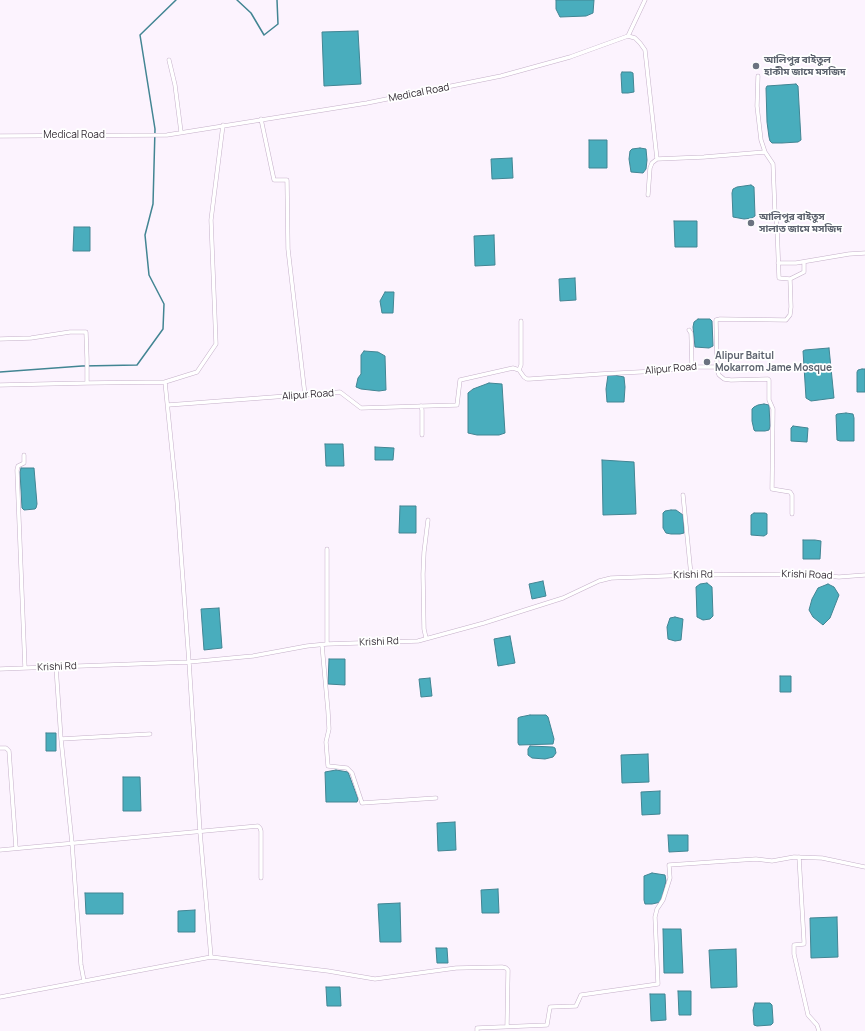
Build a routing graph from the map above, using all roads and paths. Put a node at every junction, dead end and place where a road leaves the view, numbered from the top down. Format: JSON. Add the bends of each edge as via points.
{"nodes":[{"id":1,"x":645,"y":0,"type":"edge"},
{"id":2,"x":628,"y":36,"type":"junction"},
{"id":3,"x":169,"y":60,"type":"dead end"},
{"id":4,"x":758,"y":76,"type":"dead end"},
{"id":5,"x":261,"y":119,"type":"junction"},
{"id":6,"x":223,"y":125,"type":"junction"},
{"id":7,"x":181,"y":132,"type":"junction"},
{"id":8,"x":0,"y":136,"type":"edge"},
{"id":9,"x":765,"y":152,"type":"junction"},
{"id":10,"x":657,"y":160,"type":"junction"},
{"id":11,"x":648,"y":195,"type":"dead end"},
{"id":12,"x":865,"y":253,"type":"edge"},
{"id":13,"x":804,"y":262,"type":"junction"},
{"id":14,"x":778,"y":263,"type":"junction"},
{"id":15,"x":790,"y":279,"type":"junction"},
{"id":16,"x":521,"y":321,"type":"dead end"},
{"id":17,"x":689,"y":330,"type":"dead end"},
{"id":18,"x":0,"y":339,"type":"edge"},
{"id":19,"x":692,"y":367,"type":"junction"},
{"id":20,"x":716,"y":367,"type":"junction"},
{"id":21,"x":519,"y":370,"type":"junction"},
{"id":22,"x":165,"y":382,"type":"junction"},
{"id":23,"x":87,"y":383,"type":"junction"},
{"id":24,"x":0,"y":385,"type":"edge"},
{"id":25,"x":305,"y":395,"type":"junction"},
{"id":26,"x":168,"y":405,"type":"junction"},
{"id":27,"x":421,"y":406,"type":"junction"},
{"id":28,"x":422,"y":435,"type":"dead end"},
{"id":29,"x":24,"y":455,"type":"dead end"},
{"id":30,"x":683,"y":495,"type":"dead end"},
{"id":31,"x":792,"y":514,"type":"dead end"},
{"id":32,"x":428,"y":520,"type":"dead end"},
{"id":33,"x":327,"y":549,"type":"dead end"},
{"id":34,"x":750,"y":574,"type":"joint"},
{"id":35,"x":691,"y":575,"type":"junction"},
{"id":36,"x":865,"y":575,"type":"edge"},
{"id":37,"x":426,"y":638,"type":"junction"},
{"id":38,"x":327,"y":644,"type":"junction"},
{"id":39,"x":322,"y":645,"type":"junction"},
{"id":40,"x":189,"y":662,"type":"junction"},
{"id":41,"x":56,"y":667,"type":"junction"},
{"id":42,"x":25,"y":668,"type":"junction"},
{"id":43,"x":0,"y":670,"type":"edge"},
{"id":44,"x":150,"y":734,"type":"dead end"},
{"id":45,"x":61,"y":739,"type":"junction"},
{"id":46,"x":0,"y":748,"type":"edge"},
{"id":47,"x":436,"y":798,"type":"dead end"},
{"id":48,"x":200,"y":832,"type":"junction"},
{"id":49,"x":72,"y":843,"type":"junction"},
{"id":50,"x":16,"y":848,"type":"junction"},
{"id":51,"x":0,"y":850,"type":"edge"},
{"id":52,"x":799,"y":857,"type":"junction"},
{"id":53,"x":865,"y":867,"type":"edge"},
{"id":54,"x":261,"y":878,"type":"dead end"},
{"id":55,"x":211,"y":957,"type":"junction"},
{"id":56,"x":84,"y":981,"type":"junction"},
{"id":57,"x":0,"y":997,"type":"edge"},
{"id":58,"x":507,"y":1026,"type":"junction"},
{"id":59,"x":477,"y":1031,"type":"edge"},
{"id":60,"x":819,"y":1031,"type":"edge"}],
"edges":[{"from":1,"to":2,"type":"street"},
{"from":2,"to":5,"type":"street","name":"Medical Road","via":[[570,57],[500,76],[367,103]]},
{"from":2,"to":10,"type":"street","via":[[635,38],[645,50]]},
{"from":3,"to":7,"type":"street"},
{"from":4,"to":9,"type":"street","via":[[757,106]]},
{"from":5,"to":6,"type":"street","name":"Medical Road"},
{"from":5,"to":25,"type":"street","via":[[274,180],[287,180],[288,249]]},
{"from":6,"to":7,"type":"street","name":"Medical Road"},
{"from":6,"to":22,"type":"street","via":[[211,220],[216,344],[196,372]]},
{"from":7,"to":8,"type":"street","name":"Medical Road","via":[[167,135]]},
{"from":9,"to":10,"type":"street"},
{"from":9,"to":14,"type":"street","via":[[773,164]]},
{"from":10,"to":11,"type":"street","via":[[650,168]]},
{"from":12,"to":13,"type":"street"},
{"from":13,"to":14,"type":"street"},
{"from":13,"to":15,"type":"street","via":[[804,272]]},
{"from":14,"to":15,"type":"street","via":[[779,278]]},
{"from":15,"to":20,"type":"street","via":[[791,307],[786,320],[716,320]]},
{"from":16,"to":21,"type":"street"},
{"from":17,"to":19,"type":"street"},
{"from":18,"to":23,"type":"street","via":[[86,332]]},
{"from":19,"to":20,"type":"street","name":"Alipur Road"},
{"from":19,"to":21,"type":"street","name":"Alipur Road","via":[[530,379],[524,377]]},
{"from":20,"to":31,"type":"street","via":[[724,379],[769,380],[769,400],[773,409],[772,489],[790,492]]},
{"from":21,"to":27,"type":"street","name":"Alipur Road","via":[[505,369],[460,380],[457,405]]},
{"from":22,"to":23,"type":"street"},
{"from":22,"to":26,"type":"street"},
{"from":23,"to":24,"type":"street"},
{"from":25,"to":26,"type":"street","name":"Alipur Road"},
{"from":25,"to":27,"type":"street","name":"Alipur Road","via":[[340,392],[361,408]]},
{"from":26,"to":40,"type":"street"},
{"from":27,"to":28,"type":"street"},
{"from":29,"to":42,"type":"street","via":[[24,463],[18,466],[17,470]]},
{"from":30,"to":35,"type":"street"},
{"from":32,"to":37,"type":"street","via":[[423,574]]},
{"from":33,"to":38,"type":"street"},
{"from":34,"to":35,"type":"street","name":"Krishi Rd"},
{"from":34,"to":36,"type":"street","name":"Krishi Road","via":[[839,577]]},
{"from":35,"to":37,"type":"street","name":"Krishi Rd","via":[[611,578],[563,598]]},
{"from":37,"to":38,"type":"street","name":"Krishi Rd","via":[[418,641]]},
{"from":38,"to":39,"type":"street","name":"Krishi Rd"},
{"from":39,"to":40,"type":"street","name":"Krishi Rd","via":[[253,656]]},
{"from":39,"to":47,"type":"street","via":[[329,729],[326,742],[328,766],[347,768],[352,773],[362,803]]},
{"from":40,"to":41,"type":"street","name":"Krishi Rd"},
{"from":40,"to":48,"type":"street"},
{"from":41,"to":42,"type":"street","name":"Krishi Rd"},
{"from":41,"to":45,"type":"street"},
{"from":42,"to":43,"type":"street","name":"Krishi Rd"},
{"from":44,"to":45,"type":"street"},
{"from":45,"to":49,"type":"street"},
{"from":46,"to":50,"type":"street","via":[[9,751]]},
{"from":48,"to":49,"type":"street"},
{"from":48,"to":54,"type":"street","via":[[255,826],[260,828]]},
{"from":48,"to":55,"type":"street"},
{"from":49,"to":50,"type":"street"},
{"from":49,"to":56,"type":"street"},
{"from":50,"to":51,"type":"street"},
{"from":52,"to":53,"type":"street","via":[[822,858]]},
{"from":52,"to":58,"type":"street","via":[[772,861],[756,859],[669,864],[670,878],[655,917],[658,984],[581,995],[576,1006],[550,1007],[547,1025]]},
{"from":52,"to":60,"type":"street","via":[[804,944],[794,946],[794,954],[808,1015]]},
{"from":55,"to":56,"type":"street"},
{"from":55,"to":58,"type":"street","via":[[375,979],[456,968],[506,968]]},
{"from":56,"to":57,"type":"street"},
{"from":58,"to":59,"type":"street","via":[[477,1028]]}]}
